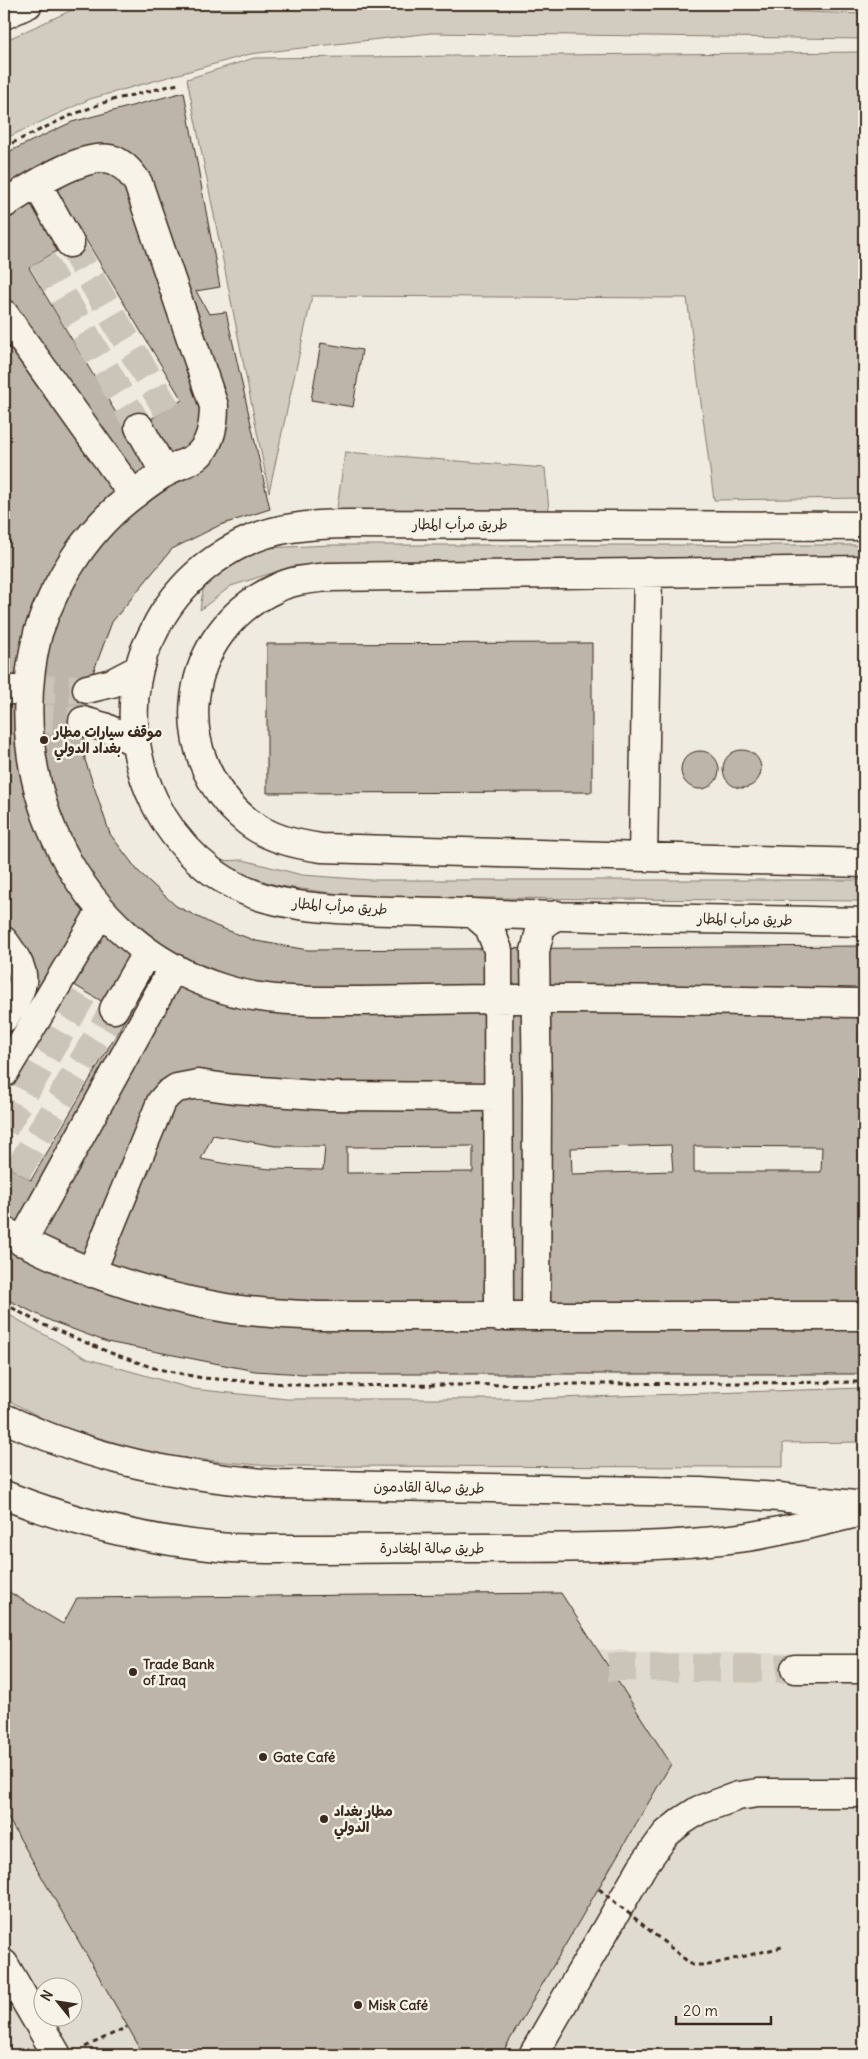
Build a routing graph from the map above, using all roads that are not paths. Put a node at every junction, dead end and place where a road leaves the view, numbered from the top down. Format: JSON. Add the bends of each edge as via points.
{"nodes":[{"id":1,"x":28,"y":4,"type":"edge"},
{"id":2,"x":4,"y":15,"type":"edge"},
{"id":3,"x":37,"y":184,"type":"junction"},
{"id":4,"x":4,"y":204,"type":"edge"},
{"id":5,"x":70,"y":243,"type":"tunnel mouth"},
{"id":6,"x":4,"y":314,"type":"edge"},
{"id":7,"x":139,"y":427,"type":"tunnel mouth"},
{"id":8,"x":165,"y":473,"type":"junction"},
{"id":9,"x":133,"y":494,"type":"junction"},
{"id":10,"x":864,"y":526,"type":"edge"},
{"id":11,"x":864,"y":570,"type":"edge"},
{"id":12,"x":648,"y":572,"type":"junction"},
{"id":13,"x":139,"y":669,"type":"junction"},
{"id":14,"x":87,"y":689,"type":"tunnel mouth"},
{"id":15,"x":15,"y":704,"type":"edge"},
{"id":16,"x":83,"y":721,"type":"tunnel mouth"},
{"id":17,"x":136,"y":742,"type":"junction"},
{"id":18,"x":644,"y":857,"type":"junction"},
{"id":19,"x":864,"y":863,"type":"edge"},
{"id":20,"x":100,"y":913,"type":"junction"},
{"id":21,"x":473,"y":914,"type":"junction"},
{"id":22,"x":556,"y":916,"type":"junction"},
{"id":23,"x":864,"y":922,"type":"edge"},
{"id":24,"x":4,"y":941,"type":"edge"},
{"id":25,"x":147,"y":952,"type":"junction"},
{"id":26,"x":173,"y":968,"type":"junction"},
{"id":27,"x":499,"y":999,"type":"junction"},
{"id":28,"x":536,"y":999,"type":"junction"},
{"id":29,"x":864,"y":1002,"type":"edge"},
{"id":30,"x":114,"y":1008,"type":"tunnel mouth"},
{"id":31,"x":4,"y":1018,"type":"edge"},
{"id":32,"x":4,"y":1073,"type":"edge"},
{"id":33,"x":498,"y":1097,"type":"junction"},
{"id":34,"x":13,"y":1237,"type":"edge"},
{"id":35,"x":91,"y":1273,"type":"junction"},
{"id":36,"x":536,"y":1316,"type":"junction"},
{"id":37,"x":864,"y":1316,"type":"edge"},
{"id":38,"x":498,"y":1317,"type":"junction"},
{"id":39,"x":4,"y":1418,"type":"edge"},
{"id":40,"x":4,"y":1495,"type":"edge"},
{"id":41,"x":864,"y":1506,"type":"edge"},
{"id":42,"x":864,"y":1510,"type":"edge"},
{"id":43,"x":795,"y":1669,"type":"tunnel mouth"},
{"id":44,"x":864,"y":1669,"type":"edge"},
{"id":45,"x":864,"y":1793,"type":"edge"},
{"id":46,"x":4,"y":1964,"type":"edge"},
{"id":47,"x":67,"y":2053,"type":"edge"},
{"id":48,"x":533,"y":2055,"type":"edge"}],
"edges":[{"from":1,"to":2,"type":"main road"},
{"from":3,"to":4,"type":"main road"},
{"from":3,"to":5,"type":"main road"},
{"from":3,"to":8,"type":"main road","via":[[99,158],[115,161],[128,169],[138,183],[214,406],[214,424],[208,441],[197,456]]},
{"from":6,"to":9,"type":"main road"},
{"from":7,"to":8,"type":"main road"},
{"from":8,"to":9,"type":"main road"},
{"from":9,"to":15,"type":"main road","via":[[85,543],[65,572],[50,602]]},
{"from":10,"to":13,"type":"main road","name":"طريق مرأب المطار","via":[[350,524],[289,528],[259,536],[231,549],[194,577],[164,613]]},
{"from":11,"to":12,"type":"main road"},
{"from":12,"to":18,"type":"main road"},
{"from":12,"to":18,"type":"main road","via":[[329,577],[294,582],[255,599],[234,616],[218,636],[205,658],[197,683],[194,709],[202,760],[214,784],[248,822],[295,844],[321,848]]},
{"from":13,"to":14,"type":"main road"},
{"from":13,"to":17,"type":"main road","name":"طريق مرأب المطار","via":[[134,700]]},
{"from":15,"to":20,"type":"main road","via":[[44,821],[77,883]]},
{"from":16,"to":17,"type":"main road"},
{"from":17,"to":21,"type":"main road","name":"طريق مرأب المطار","via":[[149,792],[164,819],[188,850],[232,883],[260,896],[290,904]]},
{"from":18,"to":19,"type":"main road"},
{"from":20,"to":25,"type":"main road"},
{"from":20,"to":32,"type":"main road"},
{"from":21,"to":22,"type":"main road","name":"طريق مرأب المطار"},
{"from":21,"to":27,"type":"main road","via":[[489,927],[498,950]]},
{"from":22,"to":23,"type":"main road","name":"طريق مرأب المطار"},
{"from":22,"to":28,"type":"main road","via":[[541,927],[535,950]]},
{"from":24,"to":31,"type":"main road","via":[[17,960],[23,977],[19,995]]},
{"from":25,"to":26,"type":"main road"},
{"from":25,"to":30,"type":"main road"},
{"from":26,"to":27,"type":"main road","via":[[224,989],[259,998],[301,1001]]},
{"from":26,"to":34,"type":"main road"},
{"from":27,"to":28,"type":"main road"},
{"from":27,"to":33,"type":"main road"},
{"from":28,"to":29,"type":"main road"},
{"from":28,"to":36,"type":"main road"},
{"from":33,"to":35,"type":"main road","via":[[329,1096],[187,1085],[168,1094],[160,1102]]},
{"from":33,"to":38,"type":"main road"},
{"from":34,"to":35,"type":"main road"},
{"from":35,"to":38,"type":"main road","via":[[191,1302],[246,1310],[317,1316]]},
{"from":36,"to":37,"type":"main road"},
{"from":36,"to":38,"type":"main road"},
{"from":39,"to":41,"type":"main road","name":"طريق صالة القادمون","via":[[57,1441],[111,1459],[222,1480],[278,1484],[700,1492]]},
{"from":40,"to":42,"type":"main road","name":"طريق صالة المغادرة","via":[[102,1527],[219,1547],[275,1549],[680,1544],[781,1531]]},
{"from":43,"to":44,"type":"main road"},
{"from":45,"to":48,"type":"main road","via":[[758,1793],[738,1796],[706,1807],[682,1821],[666,1834],[642,1867]]},
{"from":46,"to":47,"type":"main road"}]}
